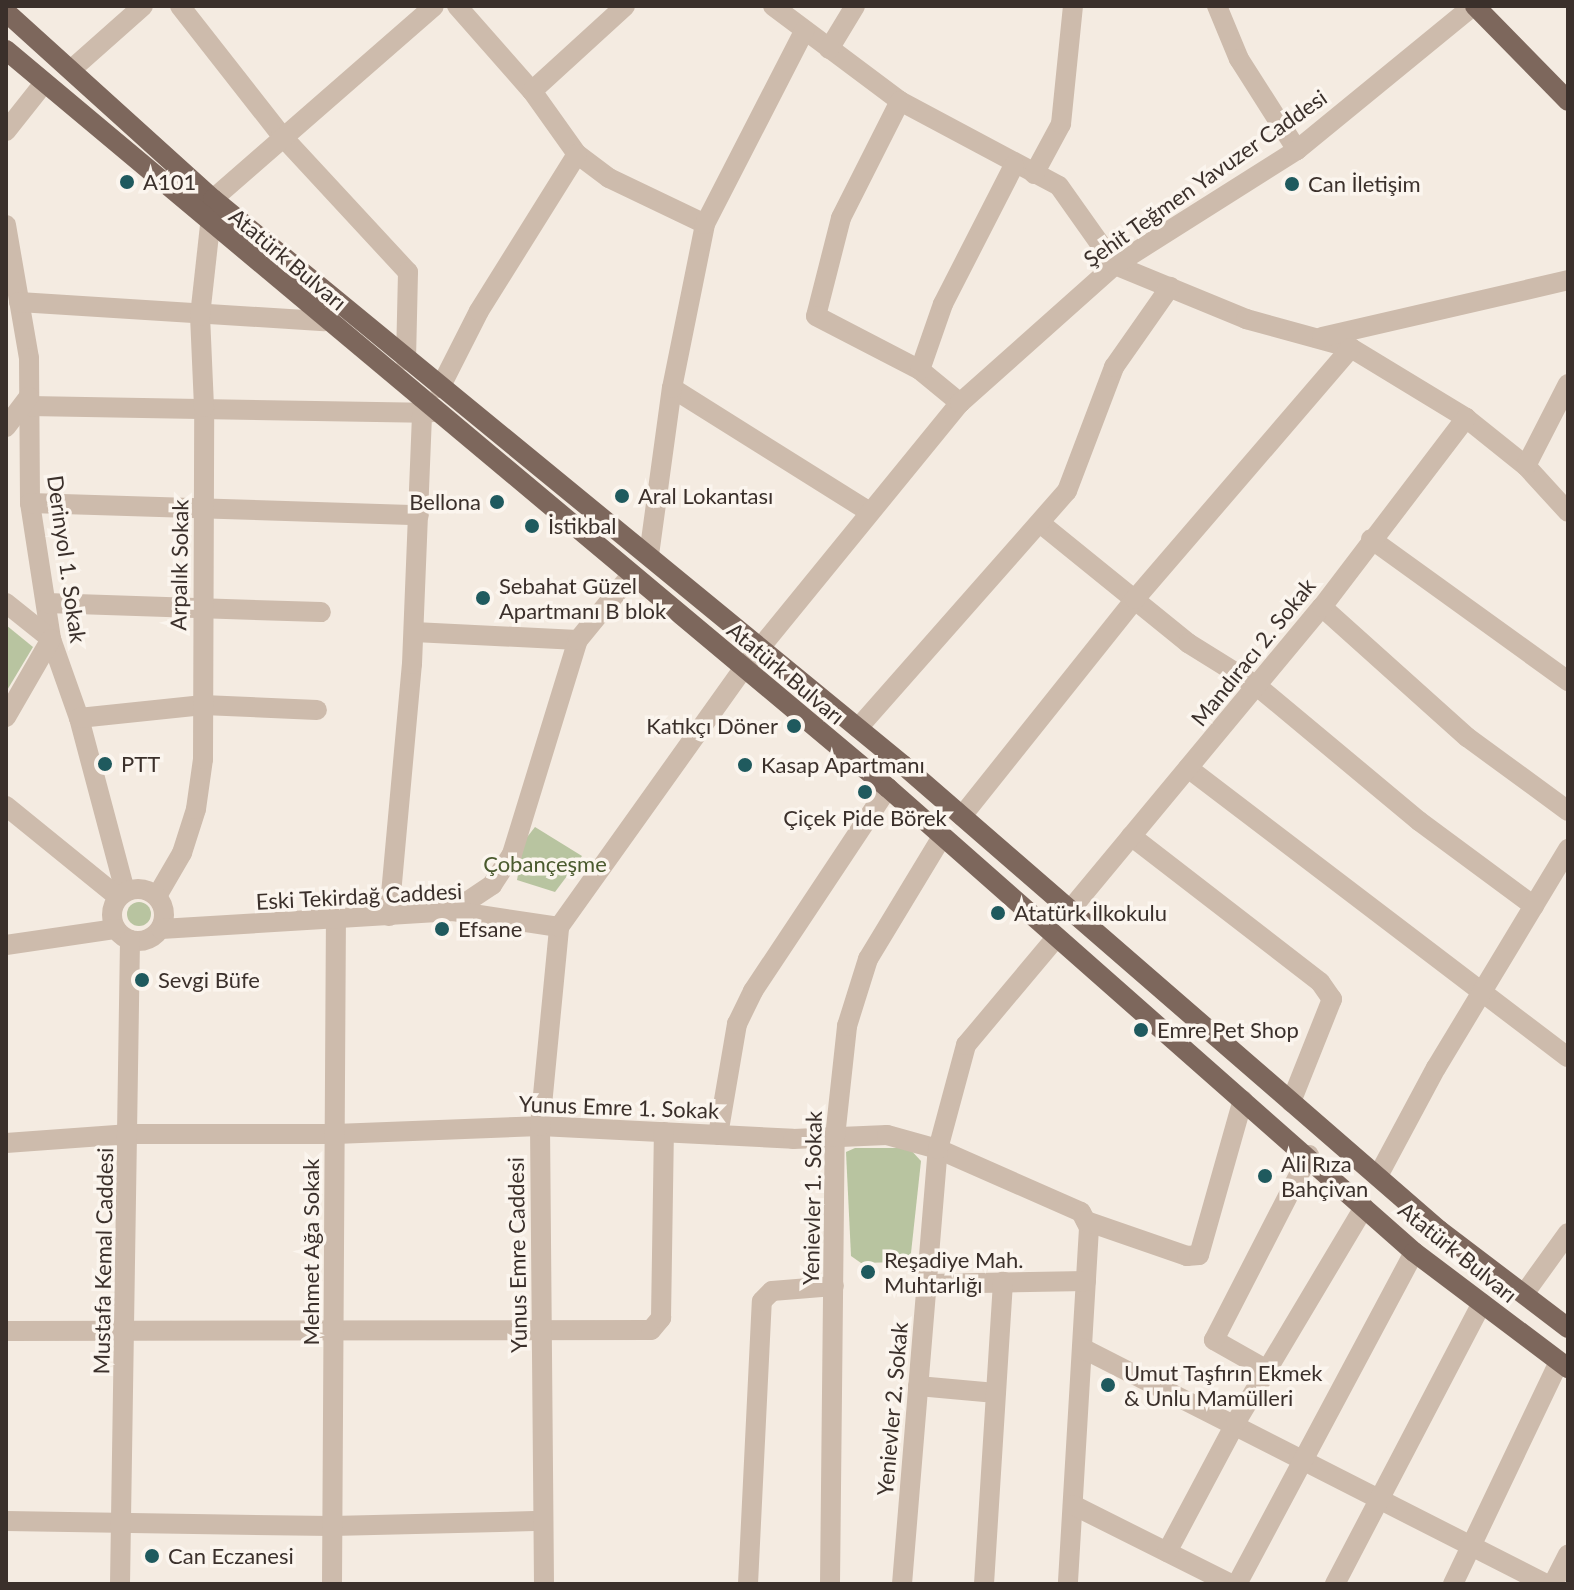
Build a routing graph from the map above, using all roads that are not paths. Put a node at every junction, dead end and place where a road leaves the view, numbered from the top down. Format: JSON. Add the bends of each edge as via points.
{"nodes":[{"id":1,"x":143,"y":6,"type":"edge"},
{"id":2,"x":180,"y":6,"type":"edge"},
{"id":3,"x":434,"y":6,"type":"edge"},
{"id":4,"x":457,"y":6,"type":"edge"},
{"id":5,"x":625,"y":6,"type":"edge"},
{"id":6,"x":773,"y":6,"type":"edge"},
{"id":7,"x":855,"y":6,"type":"edge"},
{"id":8,"x":1217,"y":6,"type":"edge"},
{"id":9,"x":1474,"y":6,"type":"edge"},
{"id":10,"x":1077,"y":7,"type":"edge"},
{"id":11,"x":6,"y":12,"type":"edge"},
{"id":12,"x":804,"y":31,"type":"junction"},
{"id":13,"x":829,"y":49,"type":"junction"},
{"id":14,"x":6,"y":50,"type":"edge"},
{"id":15,"x":72,"y":69,"type":"junction"},
{"id":16,"x":44,"y":83,"type":"junction"},
{"id":17,"x":532,"y":91,"type":"junction"},
{"id":18,"x":900,"y":101,"type":"junction"},
{"id":19,"x":1568,"y":101,"type":"edge"},
{"id":20,"x":6,"y":131,"type":"edge"},
{"id":21,"x":281,"y":135,"type":"junction"},
{"id":22,"x":1297,"y":150,"type":"junction"},
{"id":23,"x":577,"y":154,"type":"junction"},
{"id":24,"x":1014,"y":165,"type":"junction"},
{"id":25,"x":1034,"y":174,"type":"junction"},
{"id":26,"x":213,"y":199,"type":"junction"},
{"id":27,"x":705,"y":224,"type":"junction"},
{"id":28,"x":6,"y":225,"type":"edge"},
{"id":29,"x":210,"y":226,"type":"junction"},
{"id":30,"x":1115,"y":265,"type":"junction"},
{"id":31,"x":1568,"y":280,"type":"edge"},
{"id":32,"x":1170,"y":287,"type":"junction"},
{"id":33,"x":19,"y":302,"type":"junction"},
{"id":34,"x":200,"y":316,"type":"junction"},
{"id":35,"x":324,"y":321,"type":"junction"},
{"id":36,"x":1320,"y":337,"type":"junction"},
{"id":37,"x":1351,"y":348,"type":"junction"},
{"id":38,"x":406,"y":360,"type":"junction"},
{"id":39,"x":920,"y":370,"type":"junction"},
{"id":40,"x":1568,"y":384,"type":"edge"},
{"id":41,"x":440,"y":388,"type":"junction"},
{"id":42,"x":672,"y":388,"type":"junction"},
{"id":43,"x":29,"y":402,"type":"junction"},
{"id":44,"x":960,"y":403,"type":"junction"},
{"id":45,"x":204,"y":407,"type":"junction"},
{"id":46,"x":427,"y":413,"type":"junction"},
{"id":47,"x":1466,"y":418,"type":"junction"},
{"id":48,"x":6,"y":427,"type":"edge"},
{"id":49,"x":1526,"y":466,"type":"junction"},
{"id":50,"x":30,"y":503,"type":"junction"},
{"id":51,"x":204,"y":507,"type":"junction"},
{"id":52,"x":868,"y":511,"type":"junction"},
{"id":53,"x":1568,"y":512,"type":"edge"},
{"id":54,"x":419,"y":515,"type":"junction"},
{"id":55,"x":1040,"y":523,"type":"junction"},
{"id":56,"x":1371,"y":539,"type":"junction"},
{"id":57,"x":649,"y":555,"type":"junction"},
{"id":58,"x":631,"y":575,"type":"junction"},
{"id":59,"x":1135,"y":599,"type":"junction"},
{"id":60,"x":6,"y":603,"type":"edge"},
{"id":61,"x":46,"y":603,"type":"junction"},
{"id":62,"x":1322,"y":607,"type":"junction"},
{"id":63,"x":202,"y":611,"type":"junction"},
{"id":64,"x":321,"y":612,"type":"dead end"},
{"id":65,"x":414,"y":632,"type":"junction"},
{"id":66,"x":51,"y":639,"type":"junction"},
{"id":67,"x":578,"y":640,"type":"junction"},
{"id":68,"x":762,"y":648,"type":"junction"},
{"id":69,"x":742,"y":670,"type":"junction"},
{"id":70,"x":1568,"y":681,"type":"edge"},
{"id":71,"x":1257,"y":686,"type":"junction"},
{"id":72,"x":203,"y":705,"type":"junction"},
{"id":73,"x":317,"y":710,"type":"dead end"},
{"id":74,"x":6,"y":717,"type":"edge"},
{"id":75,"x":79,"y":718,"type":"junction"},
{"id":76,"x":858,"y":728,"type":"junction"},
{"id":77,"x":1188,"y":768,"type":"junction"},
{"id":78,"x":888,"y":788,"type":"junction"},
{"id":79,"x":6,"y":806,"type":"edge"},
{"id":80,"x":1568,"y":811,"type":"edge"},
{"id":81,"x":962,"y":816,"type":"junction"},
{"id":82,"x":1131,"y":836,"type":"junction"},
{"id":83,"x":942,"y":837,"type":"junction"},
{"id":84,"x":1568,"y":849,"type":"edge"},
{"id":85,"x":122,"y":894,"type":"junction"},
{"id":86,"x":157,"y":896,"type":"junction"},
{"id":87,"x":1534,"y":906,"type":"junction"},
{"id":88,"x":1070,"y":910,"type":"junction"},
{"id":89,"x":453,"y":911,"type":"junction"},
{"id":90,"x":389,"y":916,"type":"junction"},
{"id":91,"x":336,"y":919,"type":"junction"},
{"id":92,"x":559,"y":927,"type":"junction"},
{"id":93,"x":161,"y":929,"type":"junction"},
{"id":94,"x":123,"y":935,"type":"junction"},
{"id":95,"x":1055,"y":939,"type":"junction"},
{"id":96,"x":6,"y":945,"type":"edge"},
{"id":97,"x":1484,"y":992,"type":"junction"},
{"id":98,"x":1568,"y":1057,"type":"edge"},
{"id":99,"x":1243,"y":1100,"type":"junction"},
{"id":100,"x":1291,"y":1102,"type":"junction"},
{"id":101,"x":540,"y":1126,"type":"junction"},
{"id":102,"x":664,"y":1132,"type":"junction"},
{"id":103,"x":130,"y":1134,"type":"junction"},
{"id":104,"x":335,"y":1134,"type":"junction"},
{"id":105,"x":718,"y":1135,"type":"junction"},
{"id":106,"x":835,"y":1137,"type":"junction"},
{"id":107,"x":6,"y":1143,"type":"edge"},
{"id":108,"x":938,"y":1149,"type":"junction"},
{"id":109,"x":1309,"y":1155,"type":"junction"},
{"id":110,"x":1378,"y":1176,"type":"junction"},
{"id":111,"x":1364,"y":1207,"type":"junction"},
{"id":112,"x":1086,"y":1221,"type":"junction"},
{"id":113,"x":1565,"y":1244,"type":"edge"},
{"id":114,"x":1414,"y":1252,"type":"junction"},
{"id":115,"x":1086,"y":1281,"type":"junction"},
{"id":116,"x":1003,"y":1282,"type":"junction"},
{"id":117,"x":927,"y":1284,"type":"junction"},
{"id":118,"x":834,"y":1286,"type":"junction"},
{"id":119,"x":1524,"y":1294,"type":"junction"},
{"id":120,"x":1482,"y":1303,"type":"junction"},
{"id":121,"x":542,"y":1326,"type":"junction"},
{"id":122,"x":1568,"y":1328,"type":"edge"},
{"id":123,"x":335,"y":1330,"type":"junction"},
{"id":124,"x":6,"y":1331,"type":"edge"},
{"id":125,"x":125,"y":1333,"type":"junction"},
{"id":126,"x":1082,"y":1348,"type":"junction"},
{"id":127,"x":1564,"y":1365,"type":"edge"},
{"id":128,"x":1267,"y":1370,"type":"junction"},
{"id":129,"x":918,"y":1386,"type":"junction"},
{"id":130,"x":996,"y":1393,"type":"junction"},
{"id":131,"x":1236,"y":1422,"type":"junction"},
{"id":132,"x":1303,"y":1456,"type":"junction"},
{"id":133,"x":1380,"y":1495,"type":"junction"},
{"id":134,"x":1073,"y":1505,"type":"junction"},
{"id":135,"x":6,"y":1521,"type":"edge"},
{"id":136,"x":543,"y":1521,"type":"junction"},
{"id":137,"x":122,"y":1523,"type":"junction"},
{"id":138,"x":332,"y":1526,"type":"junction"},
{"id":139,"x":1473,"y":1542,"type":"junction"},
{"id":140,"x":1167,"y":1552,"type":"junction"},
{"id":141,"x":1568,"y":1555,"type":"edge"},
{"id":142,"x":120,"y":1584,"type":"edge"},
{"id":143,"x":332,"y":1584,"type":"edge"},
{"id":144,"x":544,"y":1584,"type":"edge"},
{"id":145,"x":748,"y":1584,"type":"edge"},
{"id":146,"x":830,"y":1584,"type":"edge"},
{"id":147,"x":902,"y":1584,"type":"edge"},
{"id":148,"x":984,"y":1584,"type":"edge"},
{"id":149,"x":1068,"y":1584,"type":"edge"},
{"id":150,"x":1234,"y":1584,"type":"edge"},
{"id":151,"x":1335,"y":1584,"type":"edge"},
{"id":152,"x":1453,"y":1584,"type":"edge"},
{"id":153,"x":1546,"y":1584,"type":"edge"},
{"id":154,"x":1553,"y":1584,"type":"edge"}],
"edges":[{"from":1,"to":15,"type":"street"},
{"from":2,"to":21,"type":"street"},
{"from":3,"to":21,"type":"street"},
{"from":4,"to":17,"type":"street"},
{"from":5,"to":17,"type":"street"},
{"from":6,"to":12,"type":"street"},
{"from":7,"to":13,"type":"street"},
{"from":8,"to":22,"type":"street","via":[[1239,59]]},
{"from":9,"to":19,"type":"main road"},
{"from":9,"to":22,"type":"street","name":"Şehit Teğmen Yavuzer Caddesi"},
{"from":10,"to":25,"type":"street","via":[[1061,124]]},
{"from":11,"to":15,"type":"main road","name":"Atatürk Bulvarı"},
{"from":12,"to":13,"type":"street"},
{"from":12,"to":27,"type":"street"},
{"from":13,"to":18,"type":"street"},
{"from":14,"to":16,"type":"main road","name":"Atatürk Bulvarı"},
{"from":15,"to":26,"type":"main road","name":"Atatürk Bulvarı"},
{"from":16,"to":20,"type":"street"},
{"from":16,"to":29,"type":"main road","name":"Atatürk Bulvarı"},
{"from":17,"to":23,"type":"street"},
{"from":18,"to":24,"type":"street"},
{"from":18,"to":39,"type":"street","via":[[841,218],[816,316]]},
{"from":21,"to":26,"type":"street"},
{"from":21,"to":38,"type":"street","via":[[408,272]]},
{"from":22,"to":30,"type":"street","name":"Şehit Teğmen Yavuzer Caddesi"},
{"from":23,"to":27,"type":"street","via":[[609,178]]},
{"from":23,"to":41,"type":"street","via":[[479,311]]},
{"from":24,"to":25,"type":"street"},
{"from":24,"to":39,"type":"street","via":[[943,304]]},
{"from":25,"to":30,"type":"street","via":[[1059,186]]},
{"from":26,"to":38,"type":"main road","name":"Atatürk Bulvarı"},
{"from":27,"to":42,"type":"street"},
{"from":28,"to":33,"type":"street","name":"Derinyol 1. Sokak"},
{"from":29,"to":34,"type":"street","name":"Arpalık Sokak"},
{"from":29,"to":35,"type":"main road","name":"Atatürk Bulvarı"},
{"from":30,"to":32,"type":"street"},
{"from":30,"to":44,"type":"street","name":"Şehit Teğmen Yavuzer Caddesi"},
{"from":31,"to":36,"type":"street"},
{"from":32,"to":36,"type":"street","via":[[1246,319]]},
{"from":32,"to":55,"type":"street","via":[[1114,367],[1067,491]]},
{"from":33,"to":34,"type":"street"},
{"from":33,"to":43,"type":"street","name":"Derinyol 1. Sokak"},
{"from":34,"to":35,"type":"street"},
{"from":34,"to":45,"type":"street","name":"Arpalık Sokak"},
{"from":35,"to":46,"type":"main road","name":"Atatürk Bulvarı"},
{"from":36,"to":37,"type":"street"},
{"from":37,"to":47,"type":"street"},
{"from":37,"to":59,"type":"street"},
{"from":38,"to":41,"type":"main road","name":"Atatürk Bulvarı"},
{"from":39,"to":44,"type":"street"},
{"from":40,"to":49,"type":"street"},
{"from":41,"to":57,"type":"main road","name":"Atatürk Bulvarı"},
{"from":42,"to":52,"type":"street"},
{"from":42,"to":57,"type":"street"},
{"from":43,"to":45,"type":"street"},
{"from":43,"to":48,"type":"street"},
{"from":43,"to":50,"type":"street","name":"Derinyol 1. Sokak"},
{"from":44,"to":52,"type":"street","name":"Şehit Teğmen Yavuzer Caddesi"},
{"from":45,"to":46,"type":"street"},
{"from":45,"to":51,"type":"street","name":"Arpalık Sokak"},
{"from":46,"to":54,"type":"street"},
{"from":46,"to":58,"type":"main road","name":"Atatürk Bulvarı"},
{"from":47,"to":49,"type":"street"},
{"from":47,"to":56,"type":"street","name":"Mandıracı 2. Sokak"},
{"from":49,"to":53,"type":"street"},
{"from":50,"to":51,"type":"street"},
{"from":50,"to":61,"type":"street","name":"Derinyol 1. Sokak"},
{"from":51,"to":54,"type":"street"},
{"from":51,"to":63,"type":"street","name":"Arpalık Sokak"},
{"from":52,"to":68,"type":"street","name":"Şehit Teğmen Yavuzer Caddesi"},
{"from":54,"to":65,"type":"street"},
{"from":55,"to":59,"type":"street"},
{"from":55,"to":76,"type":"street"},
{"from":56,"to":62,"type":"street","name":"Mandıracı 2. Sokak"},
{"from":56,"to":70,"type":"street"},
{"from":57,"to":68,"type":"main road","name":"Atatürk Bulvarı"},
{"from":58,"to":67,"type":"street"},
{"from":58,"to":69,"type":"main road","name":"Atatürk Bulvarı"},
{"from":59,"to":71,"type":"street","via":[[1188,643]]},
{"from":59,"to":81,"type":"street"},
{"from":60,"to":66,"type":"street"},
{"from":61,"to":63,"type":"street"},
{"from":61,"to":66,"type":"street","name":"Derinyol 1. Sokak"},
{"from":62,"to":71,"type":"street","name":"Mandıracı 2. Sokak"},
{"from":62,"to":80,"type":"street","via":[[1467,737]]},
{"from":63,"to":64,"type":"street"},
{"from":63,"to":72,"type":"street","name":"Arpalık Sokak"},
{"from":65,"to":67,"type":"street"},
{"from":65,"to":90,"type":"street"},
{"from":66,"to":74,"type":"street"},
{"from":66,"to":75,"type":"street","name":"Derinyol 1. Sokak"},
{"from":67,"to":89,"type":"street","via":[[512,854],[492,885]]},
{"from":68,"to":69,"type":"street","name":"Şehit Teğmen Yavuzer Caddesi"},
{"from":68,"to":76,"type":"main road","name":"Atatürk Bulvarı"},
{"from":69,"to":78,"type":"main road","name":"Atatürk Bulvarı"},
{"from":69,"to":92,"type":"street","name":"Şehit Teğmen Yavuzer Caddesi"},
{"from":71,"to":77,"type":"street","name":"Mandıracı 2. Sokak"},
{"from":71,"to":87,"type":"street","via":[[1419,821]]},
{"from":72,"to":73,"type":"street"},
{"from":72,"to":75,"type":"street"},
{"from":72,"to":86,"type":"street","name":"Arpalık Sokak","via":[[196,809],[182,853]]},
{"from":75,"to":85,"type":"street","name":"Derinyol 1. Sokak"},
{"from":76,"to":81,"type":"main road","name":"Atatürk Bulvarı"},
{"from":77,"to":82,"type":"street","name":"Mandıracı 2. Sokak"},
{"from":77,"to":97,"type":"street"},
{"from":78,"to":83,"type":"main road","name":"Atatürk Bulvarı"},
{"from":78,"to":105,"type":"street","via":[[753,991],[737,1024]]},
{"from":79,"to":85,"type":"street"},
{"from":81,"to":88,"type":"main road","name":"Atatürk Bulvarı"},
{"from":82,"to":88,"type":"street","name":"Mandıracı 2. Sokak"},
{"from":82,"to":100,"type":"street","via":[[1320,982],[1332,999]]},
{"from":83,"to":95,"type":"main road","name":"Atatürk Bulvarı"},
{"from":83,"to":106,"type":"street","name":"Yenievler 1. Sokak","via":[[868,959],[847,1026]]},
{"from":84,"to":87,"type":"street"},
{"from":85,"to":86,"type":"street","via":[[142,888]]},
{"from":85,"to":94,"type":"street","via":[[111,913]]},
{"from":86,"to":93,"type":"street","via":[[165,912]]},
{"from":87,"to":97,"type":"street"},
{"from":88,"to":100,"type":"main road","name":"Atatürk Bulvarı"},
{"from":89,"to":90,"type":"street","name":"Eski Tekirdağ Caddesi"},
{"from":89,"to":92,"type":"street","name":"Eski Tekirdağ Caddesi"},
{"from":90,"to":91,"type":"street","name":"Eski Tekirdağ Caddesi"},
{"from":91,"to":93,"type":"street","name":"Eski Tekirdağ Caddesi"},
{"from":91,"to":104,"type":"street","name":"Mehmet Ağa Sokak"},
{"from":92,"to":101,"type":"street","name":"Yunus Emre Caddesi"},
{"from":93,"to":94,"type":"street","via":[[147,940]]},
{"from":94,"to":96,"type":"street"},
{"from":94,"to":103,"type":"street","name":"Mustafa Kemal Caddesi"},
{"from":95,"to":99,"type":"main road","name":"Atatürk Bulvarı"},
{"from":95,"to":108,"type":"street","name":"Yenievler 2. Sokak","via":[[966,1045]]},
{"from":97,"to":98,"type":"street"},
{"from":97,"to":110,"type":"street"},
{"from":99,"to":109,"type":"main road","name":"Atatürk Bulvarı"},
{"from":99,"to":112,"type":"street","name":"Yunus Emre 1. Sokak","via":[[1199,1255],[1187,1256]]},
{"from":100,"to":110,"type":"main road","name":"Atatürk Bulvarı"},
{"from":101,"to":102,"type":"street","name":"Yunus Emre 1. Sokak"},
{"from":101,"to":104,"type":"street","name":"Yunus Emre 1. Sokak"},
{"from":101,"to":121,"type":"street","name":"Yunus Emre Caddesi"},
{"from":102,"to":105,"type":"street","name":"Yunus Emre 1. Sokak"},
{"from":102,"to":121,"type":"street","via":[[661,1318],[651,1330],[639,1331]]},
{"from":103,"to":104,"type":"street","name":"Yunus Emre 1. Sokak"},
{"from":103,"to":107,"type":"street","name":"Yunus Emre 1. Sokak"},
{"from":103,"to":125,"type":"street","name":"Mustafa Kemal Caddesi"},
{"from":104,"to":123,"type":"street","name":"Mehmet Ağa Sokak"},
{"from":105,"to":106,"type":"street","name":"Yunus Emre 1. Sokak"},
{"from":106,"to":108,"type":"street","name":"Yunus Emre 1. Sokak","via":[[887,1135]]},
{"from":106,"to":118,"type":"street","name":"Yenievler 1. Sokak"},
{"from":108,"to":112,"type":"street","name":"Yunus Emre 1. Sokak","via":[[1081,1212]]},
{"from":108,"to":117,"type":"street","name":"Yenievler 2. Sokak"},
{"from":109,"to":111,"type":"main road","name":"Atatürk Bulvarı"},
{"from":109,"to":128,"type":"street","via":[[1214,1340]]},
{"from":110,"to":119,"type":"main road","name":"Atatürk Bulvarı"},
{"from":111,"to":114,"type":"main road","name":"Atatürk Bulvarı"},
{"from":111,"to":128,"type":"street"},
{"from":112,"to":115,"type":"street"},
{"from":113,"to":119,"type":"street"},
{"from":114,"to":120,"type":"main road","name":"Atatürk Bulvarı"},
{"from":114,"to":132,"type":"street"},
{"from":115,"to":116,"type":"street"},
{"from":115,"to":126,"type":"street"},
{"from":116,"to":117,"type":"street"},
{"from":116,"to":130,"type":"street"},
{"from":117,"to":129,"type":"street","name":"Yenievler 2. Sokak"},
{"from":118,"to":145,"type":"street","via":[[772,1291],[762,1301]]},
{"from":118,"to":146,"type":"street","name":"Yenievler 1. Sokak"},
{"from":119,"to":122,"type":"main road","name":"Atatürk Bulvarı"},
{"from":120,"to":127,"type":"main road","name":"Atatürk Bulvarı"},
{"from":120,"to":133,"type":"street"},
{"from":121,"to":123,"type":"street"},
{"from":121,"to":136,"type":"street","name":"Yunus Emre Caddesi"},
{"from":123,"to":125,"type":"street"},
{"from":123,"to":138,"type":"street","name":"Mehmet Ağa Sokak"},
{"from":124,"to":125,"type":"street"},
{"from":125,"to":137,"type":"street","name":"Mustafa Kemal Caddesi"},
{"from":126,"to":131,"type":"street"},
{"from":126,"to":134,"type":"street"},
{"from":127,"to":139,"type":"street"},
{"from":128,"to":131,"type":"street"},
{"from":129,"to":130,"type":"street"},
{"from":129,"to":147,"type":"street","name":"Yenievler 2. Sokak"},
{"from":130,"to":148,"type":"street"},
{"from":131,"to":132,"type":"street"},
{"from":131,"to":140,"type":"street"},
{"from":132,"to":133,"type":"street"},
{"from":132,"to":150,"type":"street"},
{"from":133,"to":139,"type":"street"},
{"from":133,"to":151,"type":"street"},
{"from":134,"to":140,"type":"street"},
{"from":134,"to":149,"type":"street"},
{"from":135,"to":137,"type":"street"},
{"from":136,"to":138,"type":"street"},
{"from":136,"to":144,"type":"street","name":"Yunus Emre Caddesi"},
{"from":137,"to":138,"type":"street"},
{"from":137,"to":142,"type":"street","name":"Mustafa Kemal Caddesi"},
{"from":138,"to":143,"type":"street","name":"Mehmet Ağa Sokak"},
{"from":139,"to":152,"type":"street"},
{"from":139,"to":153,"type":"street"},
{"from":140,"to":150,"type":"street"},
{"from":141,"to":154,"type":"street"}]}
